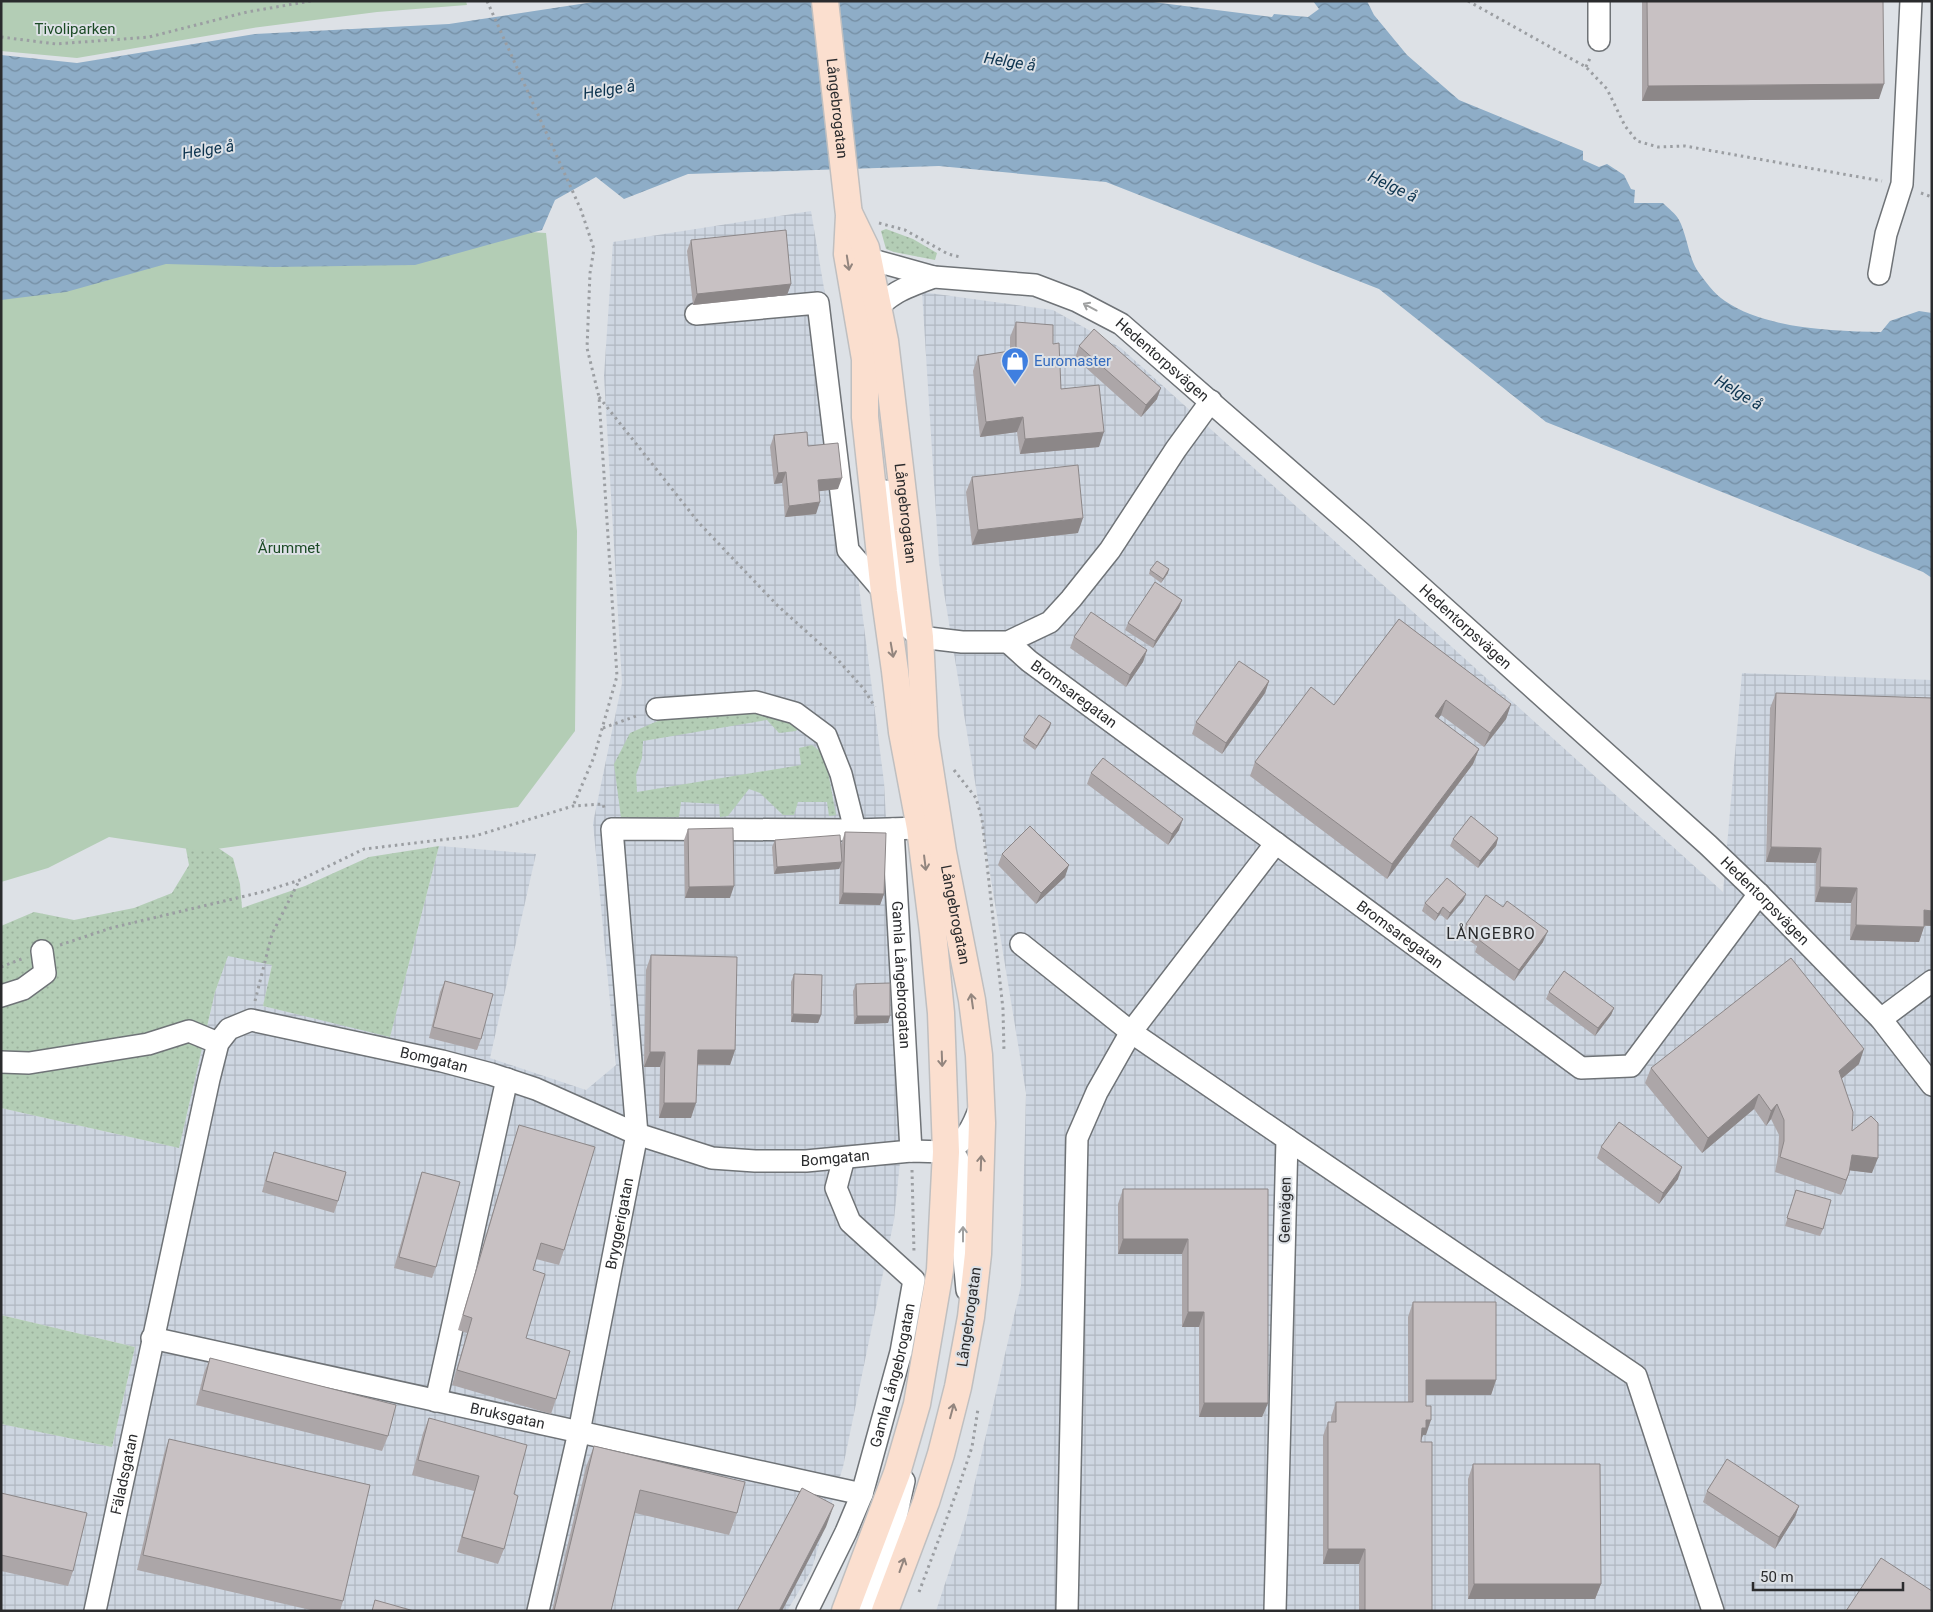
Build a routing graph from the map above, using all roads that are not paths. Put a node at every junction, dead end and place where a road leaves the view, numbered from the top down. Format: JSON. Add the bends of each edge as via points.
{"nodes":[{"id":1,"x":825,"y":1,"type":"edge"},
{"id":2,"x":1599,"y":1,"type":"edge"},
{"id":3,"x":1911,"y":1,"type":"edge"},
{"id":4,"x":1599,"y":40,"type":"dead end"},
{"id":5,"x":848,"y":207,"type":"junction"},
{"id":6,"x":869,"y":259,"type":"junction"},
{"id":7,"x":1879,"y":274,"type":"dead end"},
{"id":8,"x":934,"y":277,"type":"junction"},
{"id":9,"x":878,"y":306,"type":"junction"},
{"id":10,"x":696,"y":314,"type":"dead end"},
{"id":11,"x":859,"y":327,"type":"junction"},
{"id":12,"x":864,"y":359,"type":"junction"},
{"id":13,"x":1211,"y":401,"type":"junction"},
{"id":14,"x":865,"y":417,"type":"junction"},
{"id":15,"x":832,"y":423,"type":"junction"},
{"id":16,"x":884,"y":592,"type":"junction"},
{"id":17,"x":920,"y":637,"type":"junction"},
{"id":18,"x":1008,"y":642,"type":"junction"},
{"id":19,"x":656,"y":710,"type":"road end"},
{"id":20,"x":920,"y":828,"type":"junction"},
{"id":21,"x":893,"y":829,"type":"junction"},
{"id":22,"x":855,"y":830,"type":"junction"},
{"id":23,"x":1276,"y":843,"type":"junction"},
{"id":24,"x":1760,"y":894,"type":"junction"},
{"id":25,"x":1021,"y":944,"type":"dead end"},
{"id":26,"x":42,"y":951,"type":"road end"},
{"id":27,"x":1932,"y":981,"type":"edge"},
{"id":28,"x":1,"y":996,"type":"edge"},
{"id":29,"x":1881,"y":1019,"type":"junction"},
{"id":30,"x":1132,"y":1032,"type":"junction"},
{"id":31,"x":218,"y":1043,"type":"junction"},
{"id":32,"x":1,"y":1062,"type":"edge"},
{"id":33,"x":507,"y":1079,"type":"junction"},
{"id":34,"x":1932,"y":1085,"type":"edge"},
{"id":35,"x":981,"y":1106,"type":"junction"},
{"id":36,"x":637,"y":1134,"type":"junction"},
{"id":37,"x":1287,"y":1139,"type":"junction"},
{"id":38,"x":911,"y":1151,"type":"junction"},
{"id":39,"x":946,"y":1152,"type":"junction"},
{"id":40,"x":844,"y":1158,"type":"junction"},
{"id":41,"x":971,"y":1317,"type":"junction"},
{"id":42,"x":152,"y":1338,"type":"junction"},
{"id":43,"x":436,"y":1400,"type":"junction"},
{"id":44,"x":579,"y":1432,"type":"junction"},
{"id":45,"x":909,"y":1436,"type":"junction"},
{"id":46,"x":862,"y":1494,"type":"junction"},
{"id":47,"x":95,"y":1611,"type":"edge"},
{"id":48,"x":538,"y":1611,"type":"edge"},
{"id":49,"x":807,"y":1611,"type":"edge"},
{"id":50,"x":845,"y":1611,"type":"edge"},
{"id":51,"x":862,"y":1611,"type":"edge"},
{"id":52,"x":885,"y":1611,"type":"edge"},
{"id":53,"x":1067,"y":1611,"type":"edge"},
{"id":54,"x":1275,"y":1611,"type":"edge"},
{"id":55,"x":1713,"y":1611,"type":"edge"}],
"edges":[{"from":1,"to":5,"type":"main road","name":"Långebrogatan"},
{"from":2,"to":4,"type":"street"},
{"from":3,"to":7,"type":"street","via":[[1902,184],[1886,234]]},
{"from":5,"to":6,"type":"main road","name":"Långebrogatan"},
{"from":5,"to":11,"type":"main road","name":"Långebrogatan","one_way":true,"via":[[847,254]]},
{"from":6,"to":8,"type":"street","name":"Hedentorpsvägen"},
{"from":6,"to":9,"type":"main road","name":"Långebrogatan"},
{"from":8,"to":9,"type":"street","name":"Hedentorpsvägen","via":[[905,287]]},
{"from":13,"to":8,"type":"street","name":"Hedentorpsvägen","one_way":true,"via":[[1121,324],[1077,301],[1035,285]]},
{"from":9,"to":11,"type":"street","name":"Hedentorpsvägen"},
{"from":9,"to":17,"type":"main road","name":"Långebrogatan"},
{"from":10,"to":15,"type":"street","via":[[818,303]]},
{"from":11,"to":12,"type":"main road","name":"Långebrogatan"},
{"from":12,"to":14,"type":"main road","name":"Långebrogatan"},
{"from":12,"to":17,"type":"street","via":[[901,612],[907,626]]},
{"from":13,"to":18,"type":"street","via":[[1110,550],[1071,599],[1050,622]]},
{"from":13,"to":24,"type":"street","name":"Hedentorpsvägen"},
{"from":14,"to":15,"type":"street"},
{"from":14,"to":16,"type":"main road","name":"Långebrogatan"},
{"from":15,"to":16,"type":"street","via":[[848,550]]},
{"from":16,"to":20,"type":"main road","name":"Långebrogatan","one_way":true,"via":[[902,732]]},
{"from":17,"to":18,"type":"street","via":[[962,642]]},
{"from":35,"to":17,"type":"main road","name":"Långebrogatan","one_way":true,"via":[[972,1000],[925,737]]},
{"from":18,"to":23,"type":"street","name":"Bromsaregatan","via":[[1029,661]]},
{"from":19,"to":22,"type":"street","via":[[756,702],[795,713],[826,736],[841,774]]},
{"from":20,"to":21,"type":"street"},
{"from":20,"to":39,"type":"main road","name":"Långebrogatan","one_way":true,"via":[[941,1013]]},
{"from":21,"to":22,"type":"street"},
{"from":21,"to":38,"type":"street","name":"Gamla Långebrogatan"},
{"from":22,"to":36,"type":"street","name":"Bryggerigatan","via":[[612,829]]},
{"from":23,"to":24,"type":"street","name":"Bromsaregatan","via":[[1581,1068],[1631,1066]]},
{"from":23,"to":30,"type":"street"},
{"from":24,"to":29,"type":"street","name":"Hedentorpsvägen"},
{"from":25,"to":30,"type":"street"},
{"from":26,"to":28,"type":"street","via":[[45,972],[23,989]]},
{"from":27,"to":29,"type":"street"},
{"from":29,"to":34,"type":"street","name":"Hedentorpsvägen"},
{"from":30,"to":37,"type":"street"},
{"from":30,"to":53,"type":"street","via":[[1097,1092],[1077,1138]]},
{"from":31,"to":32,"type":"street","via":[[189,1031],[139,1045],[29,1063]]},
{"from":31,"to":33,"type":"street","name":"Bomgatan","via":[[229,1029],[250,1020],[442,1061]]},
{"from":31,"to":42,"type":"street"},
{"from":33,"to":36,"type":"street","name":"Bomgatan"},
{"from":33,"to":43,"type":"street"},
{"from":35,"to":39,"type":"street","via":[[966,1138]]},
{"from":41,"to":35,"type":"main road","name":"Långebrogatan","one_way":true,"via":[[978,1254]]},
{"from":36,"to":40,"type":"street","name":"Bomgatan","via":[[712,1158],[755,1161]]},
{"from":36,"to":44,"type":"street","name":"Bryggerigatan"},
{"from":37,"to":54,"type":"street","name":"Genvägen"},
{"from":37,"to":55,"type":"street","via":[[1636,1376]]},
{"from":38,"to":39,"type":"street","name":"Bomgatan"},
{"from":38,"to":40,"type":"street","name":"Bomgatan"},
{"from":41,"to":39,"type":"street","one_way":true,"via":[[963,1248],[961,1167],[957,1158]]},
{"from":39,"to":45,"type":"main road","name":"Långebrogatan","via":[[940,1270]]},
{"from":40,"to":46,"type":"street","name":"Gamla Långebrogatan","via":[[836,1188],[850,1222],[914,1280],[901,1352]]},
{"from":52,"to":41,"type":"main road","name":"Långebrogatan","one_way":true,"via":[[941,1454]]},
{"from":42,"to":43,"type":"street","name":"Bruksgatan"},
{"from":42,"to":47,"type":"street","name":"Fäladsgatan"},
{"from":43,"to":44,"type":"street","name":"Bruksgatan"},
{"from":44,"to":46,"type":"street","name":"Bruksgatan"},
{"from":44,"to":48,"type":"street","name":"Bryggerigatan"},
{"from":45,"to":50,"type":"main road","name":"Långebrogatan"},
{"from":45,"to":51,"type":"street","via":[[896,1517]]},
{"from":46,"to":49,"type":"street","name":"Gamla Långebrogatan"}]}
